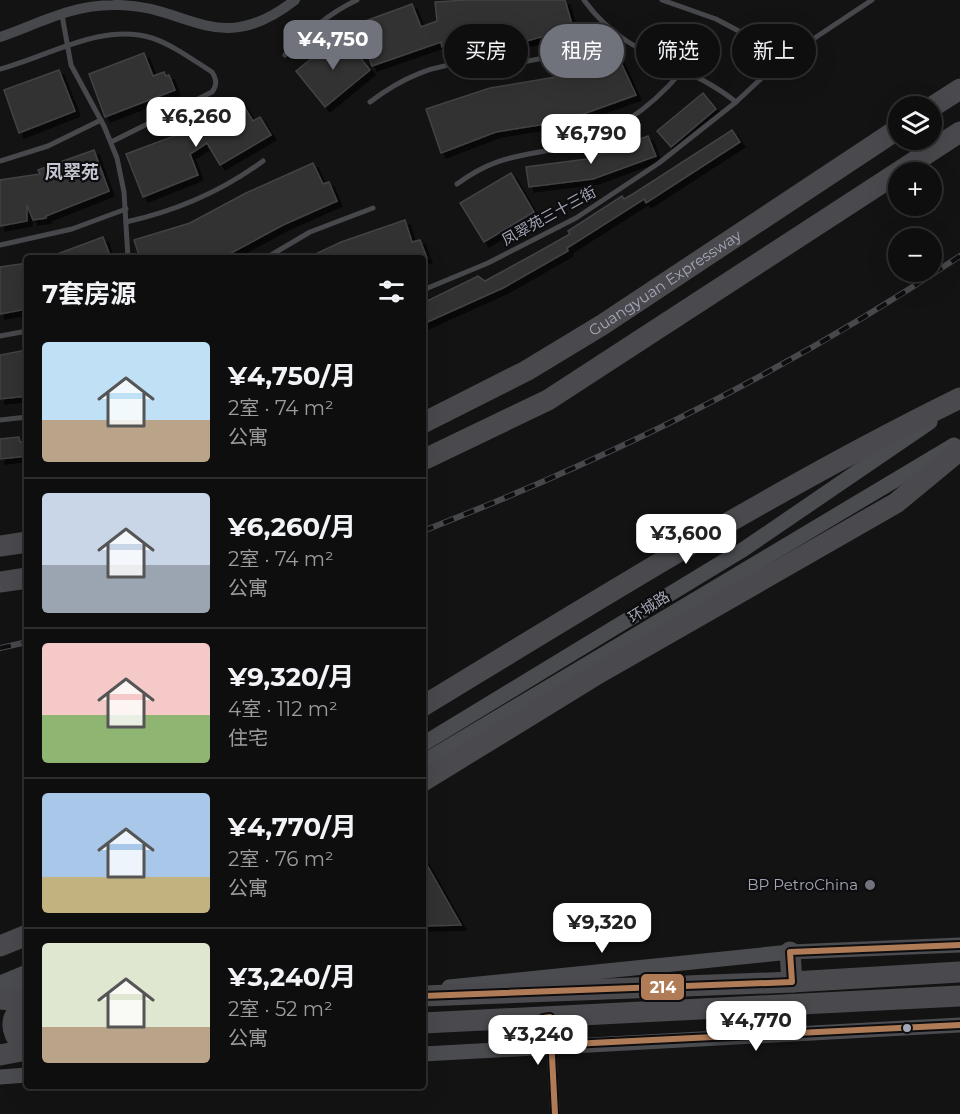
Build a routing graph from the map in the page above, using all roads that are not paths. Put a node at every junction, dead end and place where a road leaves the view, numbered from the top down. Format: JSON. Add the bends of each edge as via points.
{"nodes":[{"id":1,"x":295,"y":0,"type":"edge"},
{"id":2,"x":357,"y":0,"type":"edge"},
{"id":3,"x":584,"y":0,"type":"edge"},
{"id":4,"x":662,"y":0,"type":"edge"},
{"id":5,"x":872,"y":0,"type":"edge"},
{"id":6,"x":62,"y":12,"type":"junction"},
{"id":7,"x":604,"y":24,"type":"edge"},
{"id":8,"x":732,"y":27,"type":"edge"},
{"id":9,"x":0,"y":37,"type":"edge"},
{"id":10,"x":816,"y":37,"type":"edge"},
{"id":11,"x":66,"y":48,"type":"junction"},
{"id":12,"x":285,"y":55,"type":"dead end"},
{"id":13,"x":540,"y":59,"type":"edge"},
{"id":14,"x":0,"y":69,"type":"edge"},
{"id":15,"x":676,"y":78,"type":"edge"},
{"id":16,"x":700,"y":78,"type":"edge"},
{"id":17,"x":762,"y":78,"type":"edge"},
{"id":18,"x":960,"y":89,"type":"edge"},
{"id":19,"x":942,"y":101,"type":"edge"},
{"id":20,"x":370,"y":102,"type":"dead end"},
{"id":21,"x":736,"y":102,"type":"junction"},
{"id":22,"x":101,"y":120,"type":"junction"},
{"id":23,"x":960,"y":132,"type":"edge"},
{"id":24,"x":888,"y":136,"type":"edge"},
{"id":25,"x":111,"y":142,"type":"junction"},
{"id":26,"x":0,"y":161,"type":"edge"},
{"id":27,"x":263,"y":161,"type":"dead end"},
{"id":28,"x":457,"y":184,"type":"dead end"},
{"id":29,"x":373,"y":208,"type":"dead end"},
{"id":30,"x":126,"y":209,"type":"junction"},
{"id":31,"x":126,"y":222,"type":"junction"},
{"id":32,"x":0,"y":245,"type":"edge"},
{"id":33,"x":128,"y":255,"type":"edge"},
{"id":34,"x":271,"y":255,"type":"edge"},
{"id":35,"x":426,"y":289,"type":"edge"},
{"id":36,"x":24,"y":332,"type":"edge"},
{"id":37,"x":0,"y":336,"type":"edge"},
{"id":38,"x":960,"y":400,"type":"edge"},
{"id":39,"x":24,"y":417,"type":"edge"},
{"id":40,"x":0,"y":420,"type":"edge"},
{"id":41,"x":426,"y":421,"type":"edge"},
{"id":42,"x":960,"y":442,"type":"edge"},
{"id":43,"x":960,"y":450,"type":"edge"},
{"id":44,"x":426,"y":459,"type":"edge"},
{"id":45,"x":24,"y":542,"type":"edge"},
{"id":46,"x":0,"y":546,"type":"edge"},
{"id":47,"x":24,"y":578,"type":"edge"},
{"id":48,"x":0,"y":582,"type":"edge"},
{"id":49,"x":426,"y":704,"type":"edge"},
{"id":50,"x":426,"y":742,"type":"edge"},
{"id":51,"x":426,"y":760,"type":"edge"},
{"id":52,"x":426,"y":779,"type":"edge"},
{"id":53,"x":24,"y":935,"type":"edge"},
{"id":54,"x":960,"y":945,"type":"edge"},
{"id":55,"x":0,"y":946,"type":"edge"},
{"id":56,"x":789,"y":952,"type":"junction"},
{"id":57,"x":960,"y":972,"type":"edge"},
{"id":58,"x":24,"y":973,"type":"edge"},
{"id":59,"x":792,"y":982,"type":"junction"},
{"id":60,"x":0,"y":983,"type":"edge"},
{"id":61,"x":24,"y":988,"type":"edge"},
{"id":62,"x":426,"y":994,"type":"edge"},
{"id":63,"x":426,"y":995,"type":"edge"},
{"id":64,"x":960,"y":996,"type":"edge"},
{"id":65,"x":0,"y":998,"type":"edge"},
{"id":66,"x":24,"y":1002,"type":"edge"},
{"id":67,"x":24,"y":1009,"type":"edge"},
{"id":68,"x":550,"y":1017,"type":"junction"},
{"id":69,"x":426,"y":1023,"type":"edge"},
{"id":70,"x":960,"y":1025,"type":"edge"},
{"id":71,"x":24,"y":1045,"type":"edge"},
{"id":72,"x":551,"y":1045,"type":"junction"},
{"id":73,"x":24,"y":1051,"type":"edge"},
{"id":74,"x":426,"y":1054,"type":"edge"},
{"id":75,"x":0,"y":1055,"type":"edge"},
{"id":76,"x":24,"y":1075,"type":"edge"},
{"id":77,"x":0,"y":1077,"type":"edge"},
{"id":78,"x":555,"y":1114,"type":"edge"}],
"edges":[{"from":1,"to":6,"type":"street","via":[[254,24],[228,28],[202,26],[147,8],[115,4]]},
{"from":2,"to":12,"type":"lane","via":[[329,15]]},
{"from":3,"to":7,"type":"lane"},
{"from":4,"to":8,"type":"lane"},
{"from":5,"to":10,"type":"lane","name":"凤翠苑三十三街"},
{"from":6,"to":9,"type":"street"},
{"from":6,"to":11,"type":"lane"},
{"from":11,"to":14,"type":"lane"},
{"from":11,"to":22,"type":"lane","via":[[78,81]]},
{"from":11,"to":25,"type":"lane","via":[[111,34],[132,34],[171,47],[216,78],[212,92]]},
{"from":13,"to":20,"type":"lane","via":[[441,66],[391,86]]},
{"from":15,"to":28,"type":"lane","via":[[663,93],[618,126],[566,147],[495,161]]},
{"from":16,"to":21,"type":"lane"},
{"from":17,"to":21,"type":"lane","name":"凤翠苑三十三街"},
{"from":18,"to":19,"type":"highway"},
{"from":21,"to":35,"type":"lane","name":"凤翠苑三十三街","via":[[659,164],[595,206],[488,263]]},
{"from":22,"to":25,"type":"lane"},
{"from":22,"to":26,"type":"lane","via":[[48,146]]},
{"from":23,"to":44,"type":"highway","via":[[548,400]]},
{"from":24,"to":41,"type":"highway","name":"Guangyuan Expressway","via":[[602,325],[526,371]]},
{"from":25,"to":30,"type":"lane"},
{"from":27,"to":31,"type":"lane","via":[[198,200]]},
{"from":29,"to":34,"type":"lane","via":[[310,232]]},
{"from":30,"to":31,"type":"lane"},
{"from":30,"to":32,"type":"lane","via":[[72,229]]},
{"from":31,"to":33,"type":"lane"},
{"from":36,"to":37,"type":"lane"},
{"from":38,"to":49,"type":"highway","via":[[883,436],[768,500]]},
{"from":38,"to":50,"type":"main road","name":"环城路","via":[[744,549]]},
{"from":39,"to":40,"type":"lane"},
{"from":42,"to":51,"type":"main road","name":"环城路"},
{"from":43,"to":52,"type":"highway","via":[[896,503],[604,670]]},
{"from":45,"to":46,"type":"highway"},
{"from":47,"to":48,"type":"highway"},
{"from":53,"to":55,"type":"highway"},
{"from":54,"to":56,"type":"main road"},
{"from":56,"to":59,"type":"highway"},
{"from":56,"to":62,"type":"main road","via":[[469,983]]},
{"from":57,"to":59,"type":"highway"},
{"from":58,"to":60,"type":"main road"},
{"from":59,"to":63,"type":"highway"},
{"from":61,"to":65,"type":"main road"},
{"from":64,"to":68,"type":"highway"},
{"from":65,"to":66,"type":"highway"},
{"from":67,"to":71,"type":"highway","via":[[14,1016],[11,1025]]},
{"from":68,"to":69,"type":"highway"},
{"from":68,"to":72,"type":"street"},
{"from":70,"to":72,"type":"main road"},
{"from":72,"to":74,"type":"main road"},
{"from":72,"to":78,"type":"street"},
{"from":73,"to":75,"type":"highway"},
{"from":76,"to":77,"type":"main road"}]}
